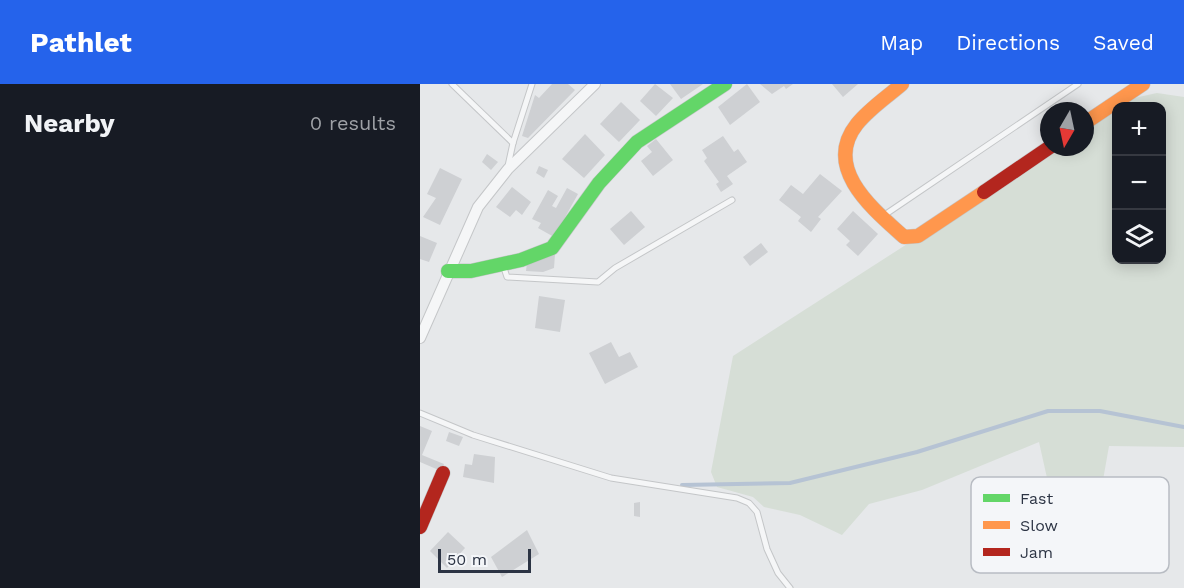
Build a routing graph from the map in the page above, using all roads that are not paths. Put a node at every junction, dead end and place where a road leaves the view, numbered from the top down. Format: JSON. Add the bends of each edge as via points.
{"nodes":[{"id":1,"x":452,"y":84,"type":"edge"},
{"id":2,"x":531,"y":84,"type":"edge"},
{"id":3,"x":595,"y":84,"type":"edge"},
{"id":4,"x":725,"y":84,"type":"edge"},
{"id":5,"x":902,"y":84,"type":"edge"},
{"id":6,"x":1078,"y":84,"type":"edge"},
{"id":7,"x":1143,"y":84,"type":"edge"},
{"id":8,"x":1094,"y":117,"type":"edge"},
{"id":9,"x":513,"y":143,"type":"junction"},
{"id":10,"x":1040,"y":154,"type":"edge"},
{"id":11,"x":508,"y":169,"type":"junction"},
{"id":12,"x":732,"y":200,"type":"dead end"},
{"id":13,"x":882,"y":217,"type":"junction"},
{"id":14,"x":502,"y":263,"type":"junction"},
{"id":15,"x":448,"y":272,"type":"junction"},
{"id":16,"x":420,"y":338,"type":"edge"},
{"id":17,"x":420,"y":412,"type":"edge"},
{"id":18,"x":443,"y":473,"type":"dead end"},
{"id":19,"x":420,"y":527,"type":"edge"},
{"id":20,"x":790,"y":588,"type":"edge"}],
"edges":[{"from":1,"to":9,"type":"lane"},
{"from":2,"to":9,"type":"lane"},
{"from":3,"to":11,"type":"street"},
{"from":4,"to":14,"type":"street","via":[[638,142],[599,183],[552,248]]},
{"from":5,"to":13,"type":"street","via":[[866,115],[849,137],[849,174],[863,201]]},
{"from":6,"to":13,"type":"lane"},
{"from":7,"to":8,"type":"street"},
{"from":9,"to":11,"type":"lane"},
{"from":10,"to":13,"type":"street","via":[[918,236],[904,237]]},
{"from":11,"to":15,"type":"street","via":[[478,207]]},
{"from":12,"to":14,"type":"lane","via":[[615,268],[598,282],[507,277]]},
{"from":14,"to":15,"type":"street"},
{"from":15,"to":16,"type":"street"},
{"from":17,"to":20,"type":"lane","via":[[473,435],[611,478],[749,503],[757,512],[778,573]]},
{"from":18,"to":19,"type":"street"}]}
